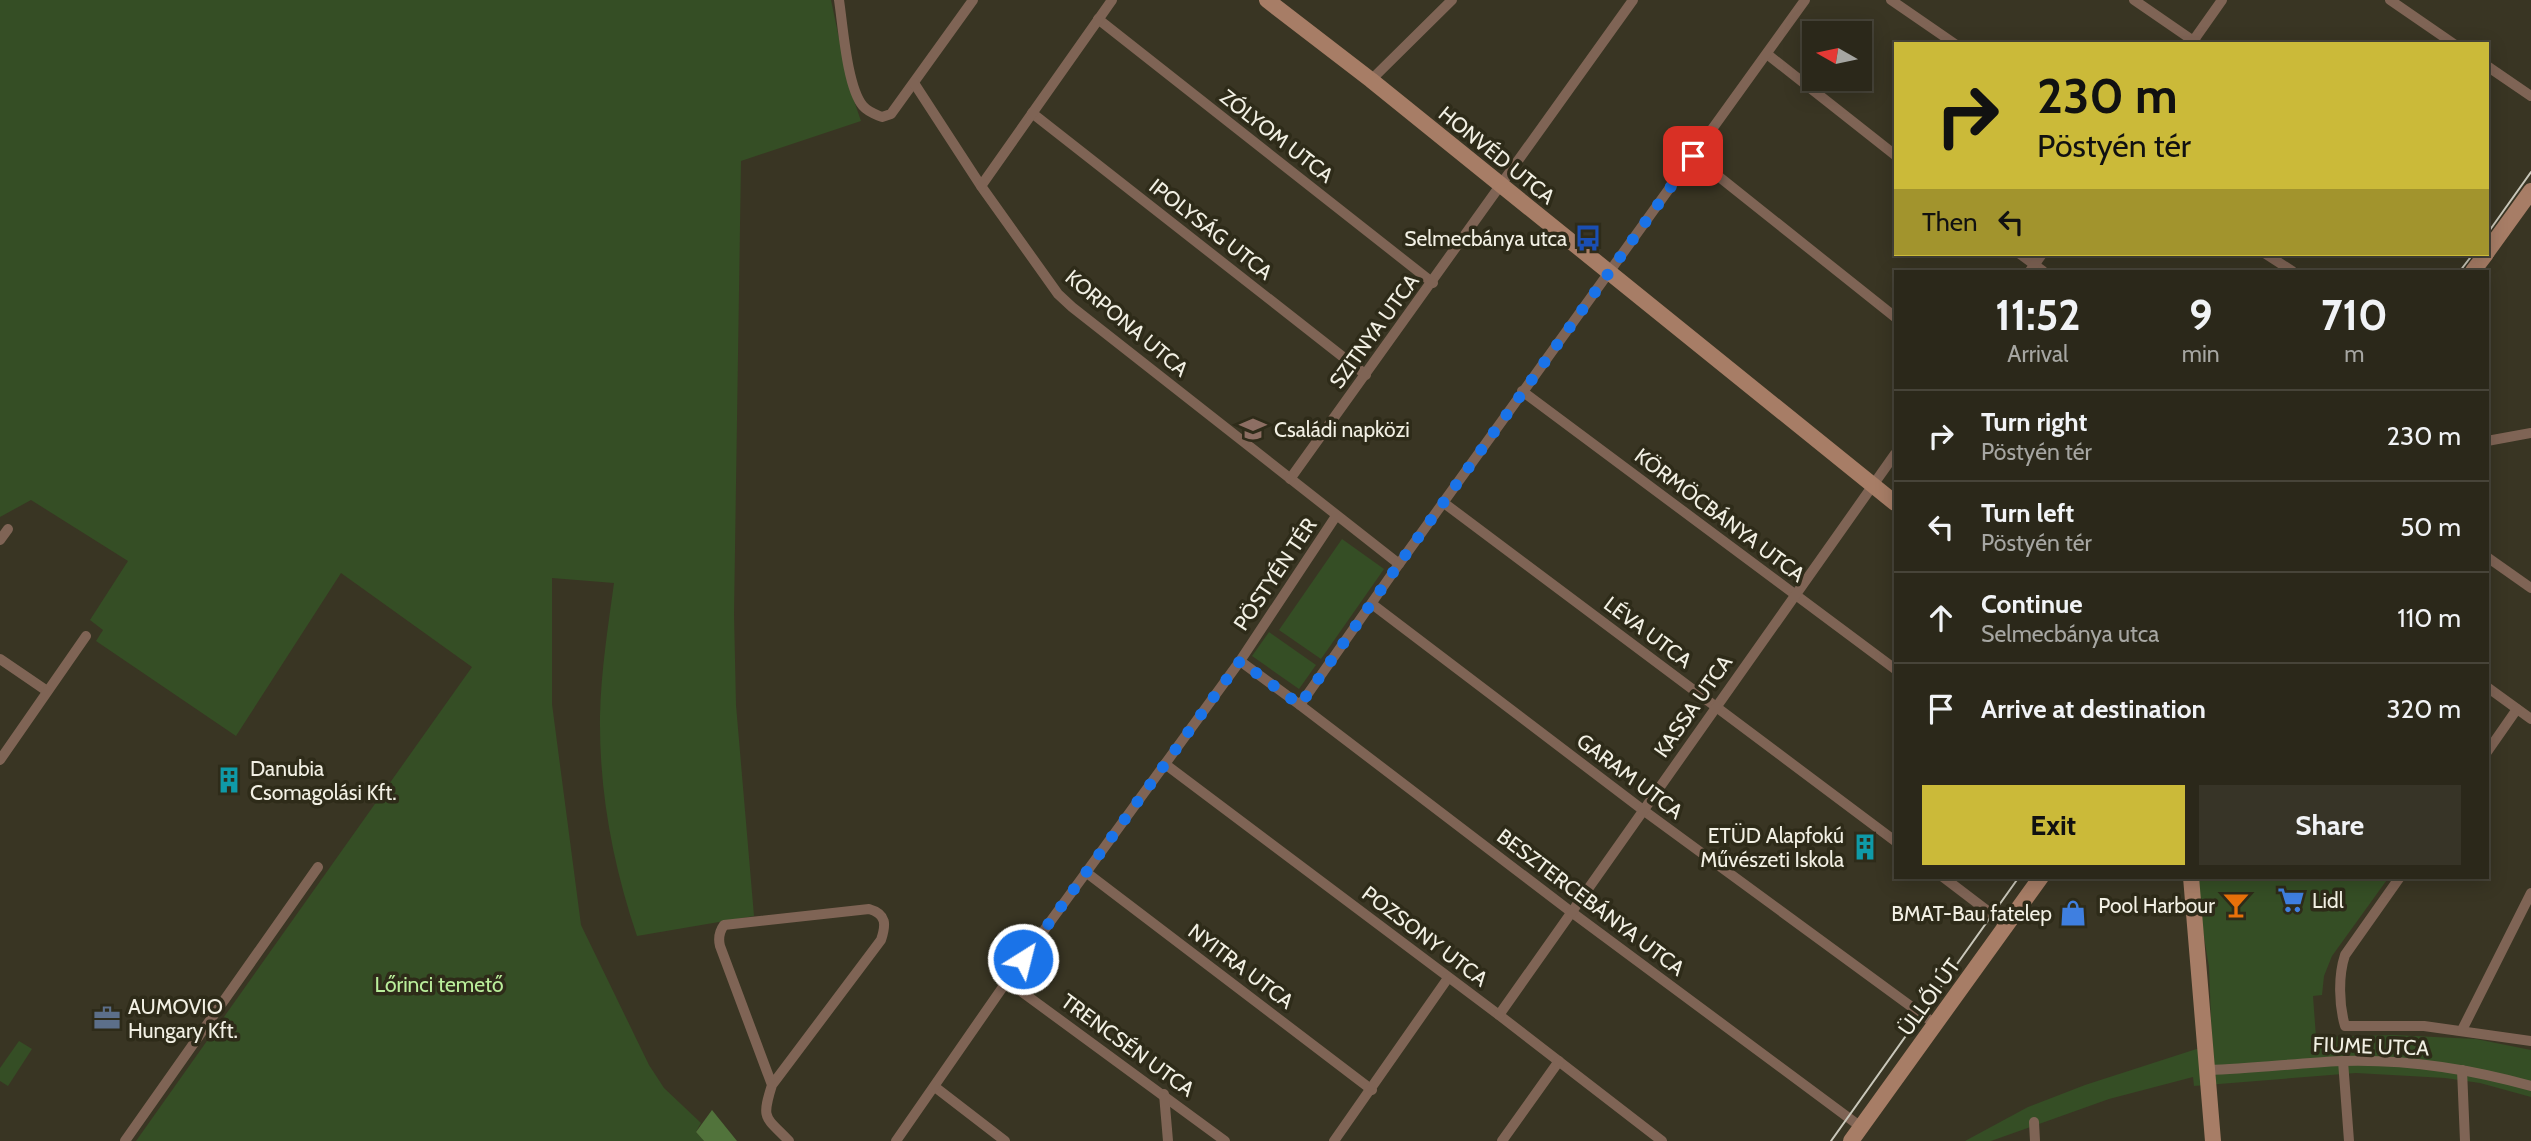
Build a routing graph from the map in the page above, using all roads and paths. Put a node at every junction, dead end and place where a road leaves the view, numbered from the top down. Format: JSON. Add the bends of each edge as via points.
{"nodes":[{"id":1,"x":839,"y":0,"type":"edge"},
{"id":2,"x":974,"y":0,"type":"edge"},
{"id":3,"x":1112,"y":0,"type":"edge"},
{"id":4,"x":1267,"y":0,"type":"edge"},
{"id":5,"x":1452,"y":0,"type":"edge"},
{"id":6,"x":1633,"y":0,"type":"edge"},
{"id":7,"x":1804,"y":0,"type":"edge"},
{"id":8,"x":1891,"y":0,"type":"edge"},
{"id":9,"x":2134,"y":0,"type":"edge"},
{"id":10,"x":2222,"y":0,"type":"edge"},
{"id":11,"x":2390,"y":0,"type":"edge"},
{"id":12,"x":1098,"y":19,"type":"junction"},
{"id":13,"x":1952,"y":42,"type":"edge"},
{"id":14,"x":2193,"y":42,"type":"edge"},
{"id":15,"x":2195,"y":42,"type":"edge"},
{"id":16,"x":2451,"y":42,"type":"edge"},
{"id":17,"x":1767,"y":54,"type":"junction"},
{"id":18,"x":2489,"y":67,"type":"edge"},
{"id":19,"x":1371,"y":80,"type":"junction"},
{"id":20,"x":914,"y":83,"type":"junction"},
{"id":21,"x":2531,"y":96,"type":"edge"},
{"id":22,"x":1032,"y":113,"type":"junction"},
{"id":23,"x":1894,"y":154,"type":"edge"},
{"id":24,"x":1693,"y":156,"type":"junction"},
{"id":25,"x":981,"y":186,"type":"junction"},
{"id":26,"x":1501,"y":186,"type":"junction"},
{"id":27,"x":2531,"y":191,"type":"edge"},
{"id":28,"x":2489,"y":246,"type":"edge"},
{"id":29,"x":2022,"y":256,"type":"edge"},
{"id":30,"x":2269,"y":256,"type":"edge"},
{"id":31,"x":2036,"y":269,"type":"edge"},
{"id":32,"x":2290,"y":270,"type":"edge"},
{"id":33,"x":1609,"y":273,"type":"junction"},
{"id":34,"x":1433,"y":283,"type":"junction"},
{"id":35,"x":1894,"y":316,"type":"edge"},
{"id":36,"x":1366,"y":375,"type":"junction"},
{"id":37,"x":1522,"y":391,"type":"junction"},
{"id":38,"x":2531,"y":433,"type":"edge"},
{"id":39,"x":2489,"y":442,"type":"edge"},
{"id":40,"x":1894,"y":455,"type":"edge"},
{"id":41,"x":1290,"y":479,"type":"junction"},
{"id":42,"x":1872,"y":484,"type":"junction"},
{"id":43,"x":1894,"y":501,"type":"edge"},
{"id":44,"x":1444,"y":503,"type":"junction"},
{"id":45,"x":1336,"y":516,"type":"junction"},
{"id":46,"x":8,"y":529,"type":"dead end"},
{"id":47,"x":0,"y":540,"type":"edge"},
{"id":48,"x":2489,"y":558,"type":"edge"},
{"id":49,"x":1399,"y":564,"type":"junction"},
{"id":50,"x":2531,"y":588,"type":"edge"},
{"id":51,"x":1796,"y":595,"type":"junction"},
{"id":52,"x":1372,"y":604,"type":"junction"},
{"id":53,"x":86,"y":636,"type":"dead end"},
{"id":54,"x":0,"y":659,"type":"edge"},
{"id":55,"x":1240,"y":661,"type":"junction"},
{"id":56,"x":1894,"y":668,"type":"edge"},
{"id":57,"x":2489,"y":688,"type":"edge"},
{"id":58,"x":47,"y":691,"type":"junction"},
{"id":59,"x":1300,"y":705,"type":"junction"},
{"id":60,"x":1716,"y":707,"type":"junction"},
{"id":61,"x":2517,"y":709,"type":"junction"},
{"id":62,"x":2531,"y":719,"type":"edge"},
{"id":63,"x":2489,"y":749,"type":"edge"},
{"id":64,"x":0,"y":760,"type":"edge"},
{"id":65,"x":1165,"y":764,"type":"junction"},
{"id":66,"x":1643,"y":810,"type":"junction"},
{"id":67,"x":1894,"y":840,"type":"edge"},
{"id":68,"x":318,"y":867,"type":"dead end"},
{"id":69,"x":1087,"y":873,"type":"junction"},
{"id":70,"x":1946,"y":879,"type":"edge"},
{"id":71,"x":2040,"y":879,"type":"edge"},
{"id":72,"x":2191,"y":879,"type":"edge"},
{"id":73,"x":2399,"y":879,"type":"edge"},
{"id":74,"x":2531,"y":893,"type":"edge"},
{"id":75,"x":1570,"y":911,"type":"junction"},
{"id":76,"x":2007,"y":925,"type":"junction"},
{"id":77,"x":1448,"y":978,"type":"junction"},
{"id":78,"x":1007,"y":981,"type":"junction"},
{"id":79,"x":1499,"y":1015,"type":"junction"},
{"id":80,"x":1935,"y":1024,"type":"junction"},
{"id":81,"x":2462,"y":1030,"type":"junction"},
{"id":82,"x":2531,"y":1041,"type":"edge"},
{"id":83,"x":1559,"y":1061,"type":"junction"},
{"id":84,"x":2343,"y":1061,"type":"junction"},
{"id":85,"x":2208,"y":1070,"type":"junction"},
{"id":86,"x":2462,"y":1070,"type":"junction"},
{"id":87,"x":772,"y":1085,"type":"junction"},
{"id":88,"x":2531,"y":1086,"type":"edge"},
{"id":89,"x":935,"y":1087,"type":"junction"},
{"id":90,"x":1372,"y":1090,"type":"junction"},
{"id":91,"x":1164,"y":1094,"type":"junction"},
{"id":92,"x":2034,"y":1122,"type":"dead end"},
{"id":93,"x":1861,"y":1127,"type":"junction"},
{"id":94,"x":125,"y":1141,"type":"edge"},
{"id":95,"x":789,"y":1141,"type":"edge"},
{"id":96,"x":896,"y":1141,"type":"edge"},
{"id":97,"x":1005,"y":1141,"type":"edge"},
{"id":98,"x":1168,"y":1141,"type":"edge"},
{"id":99,"x":1225,"y":1141,"type":"edge"},
{"id":100,"x":1334,"y":1141,"type":"edge"},
{"id":101,"x":1502,"y":1141,"type":"edge"},
{"id":102,"x":1662,"y":1141,"type":"edge"},
{"id":103,"x":1851,"y":1141,"type":"edge"},
{"id":104,"x":2035,"y":1141,"type":"edge"},
{"id":105,"x":2213,"y":1141,"type":"edge"},
{"id":106,"x":2348,"y":1141,"type":"edge"},
{"id":107,"x":2465,"y":1141,"type":"edge"}],
"edges":[{"from":1,"to":20,"type":"street","via":[[851,79],[864,107],[882,117],[891,114]]},
{"from":2,"to":20,"type":"street"},
{"from":3,"to":12,"type":"street"},
{"from":4,"to":19,"type":"street","name":"HONVÉD UTCA"},
{"from":5,"to":19,"type":"street"},
{"from":6,"to":26,"type":"street","name":"SZITNYA UTCA"},
{"from":7,"to":17,"type":"street"},
{"from":8,"to":13,"type":"street"},
{"from":9,"to":14,"type":"street"},
{"from":10,"to":15,"type":"street"},
{"from":11,"to":16,"type":"street"},
{"from":12,"to":22,"type":"street"},
{"from":12,"to":34,"type":"street","name":"ZÓLYOM UTCA"},
{"from":17,"to":23,"type":"street"},
{"from":17,"to":24,"type":"street"},
{"from":18,"to":21,"type":"street"},
{"from":19,"to":26,"type":"street","name":"HONVÉD UTCA"},
{"from":20,"to":25,"type":"street","name":"KORPONA UTCA"},
{"from":22,"to":25,"type":"street"},
{"from":22,"to":36,"type":"street","name":"IPOLYSÁG UTCA"},
{"from":24,"to":33,"type":"street"},
{"from":24,"to":35,"type":"street"},
{"from":25,"to":41,"type":"street","name":"KORPONA UTCA","via":[[1048,282],[1072,307]]},
{"from":26,"to":33,"type":"street","name":"HONVÉD UTCA"},
{"from":26,"to":34,"type":"street","name":"SZITNYA UTCA"},
{"from":27,"to":28,"type":"street"},
{"from":29,"to":31,"type":"street"},
{"from":30,"to":32,"type":"street"},
{"from":33,"to":37,"type":"street"},
{"from":33,"to":42,"type":"street","name":"HONVÉD UTCA"},
{"from":34,"to":36,"type":"street","name":"SZITNYA UTCA"},
{"from":36,"to":41,"type":"street","name":"SZITNYA UTCA"},
{"from":37,"to":44,"type":"street"},
{"from":37,"to":51,"type":"street","name":"KÖRMÖCBÁNYA UTCA"},
{"from":38,"to":39,"type":"street"},
{"from":40,"to":42,"type":"street","name":"KASSA UTCA"},
{"from":41,"to":45,"type":"street","name":"KORPONA UTCA"},
{"from":42,"to":43,"type":"street","name":"HONVÉD UTCA"},
{"from":42,"to":51,"type":"street","name":"KASSA UTCA"},
{"from":44,"to":49,"type":"street"},
{"from":44,"to":60,"type":"street","name":"LÉVA UTCA"},
{"from":45,"to":49,"type":"street","name":"PÖSTYÉN TÉR"},
{"from":45,"to":55,"type":"street","name":"PÖSTYÉN TÉR"},
{"from":46,"to":47,"type":"street"},
{"from":48,"to":50,"type":"street"},
{"from":49,"to":52,"type":"street"},
{"from":51,"to":56,"type":"street","name":"KÖRMÖCBÁNYA UTCA"},
{"from":51,"to":60,"type":"street","name":"KASSA UTCA"},
{"from":52,"to":59,"type":"street"},
{"from":52,"to":66,"type":"street","name":"GARAM UTCA"},
{"from":53,"to":58,"type":"street"},
{"from":54,"to":58,"type":"street"},
{"from":55,"to":59,"type":"street","name":"PÖSTYÉN TÉR"},
{"from":55,"to":65,"type":"street"},
{"from":57,"to":61,"type":"street"},
{"from":58,"to":64,"type":"street"},
{"from":59,"to":75,"type":"street","name":"BESZTERCEBÁNYA UTCA"},
{"from":60,"to":66,"type":"street","name":"KASSA UTCA"},
{"from":60,"to":67,"type":"street","name":"LÉVA UTCA"},
{"from":61,"to":62,"type":"street"},
{"from":61,"to":63,"type":"street"},
{"from":65,"to":69,"type":"street"},
{"from":65,"to":77,"type":"street","name":"POZSONY UTCA"},
{"from":66,"to":75,"type":"street","name":"KASSA UTCA"},
{"from":66,"to":80,"type":"street","name":"GARAM UTCA"},
{"from":68,"to":94,"type":"street"},
{"from":69,"to":78,"type":"street"},
{"from":69,"to":90,"type":"street","name":"NYITRA UTCA"},
{"from":70,"to":76,"type":"street"},
{"from":71,"to":76,"type":"street","name":"ÜLLŐI ÚT"},
{"from":72,"to":85,"type":"street"},
{"from":73,"to":81,"type":"street","via":[[2345,955],[2341,991],[2345,1026]]},
{"from":74,"to":81,"type":"street"},
{"from":75,"to":79,"type":"street","name":"KASSA UTCA"},
{"from":75,"to":93,"type":"street","name":"BESZTERCEBÁNYA UTCA"},
{"from":76,"to":80,"type":"street","name":"ÜLLŐI ÚT"},
{"from":77,"to":79,"type":"street","name":"POZSONY UTCA"},
{"from":77,"to":90,"type":"street"},
{"from":78,"to":89,"type":"street"},
{"from":78,"to":91,"type":"street","name":"TRENCSÉN UTCA"},
{"from":79,"to":83,"type":"street","name":"POZSONY UTCA"},
{"from":80,"to":93,"type":"street","name":"ÜLLŐI ÚT"},
{"from":81,"to":82,"type":"street"},
{"from":83,"to":101,"type":"street"},
{"from":83,"to":102,"type":"street","name":"POZSONY UTCA"},
{"from":84,"to":85,"type":"street","name":"FIUME UTCA"},
{"from":84,"to":86,"type":"street","name":"FIUME UTCA"},
{"from":84,"to":106,"type":"street"},
{"from":85,"to":105,"type":"street"},
{"from":86,"to":88,"type":"street","name":"FIUME UTCA"},
{"from":86,"to":107,"type":"street"},
{"from":87,"to":87,"type":"street","via":[[881,940],[886,926],[879,911],[724,925],[720,931],[720,946]]},
{"from":87,"to":95,"type":"street","via":[[764,1109]]},
{"from":89,"to":96,"type":"street"},
{"from":89,"to":97,"type":"street"},
{"from":90,"to":100,"type":"street"},
{"from":91,"to":98,"type":"street"},
{"from":91,"to":99,"type":"street","name":"TRENCSÉN UTCA"},
{"from":92,"to":104,"type":"street"},
{"from":93,"to":103,"type":"street","name":"ÜLLŐI ÚT"}]}
